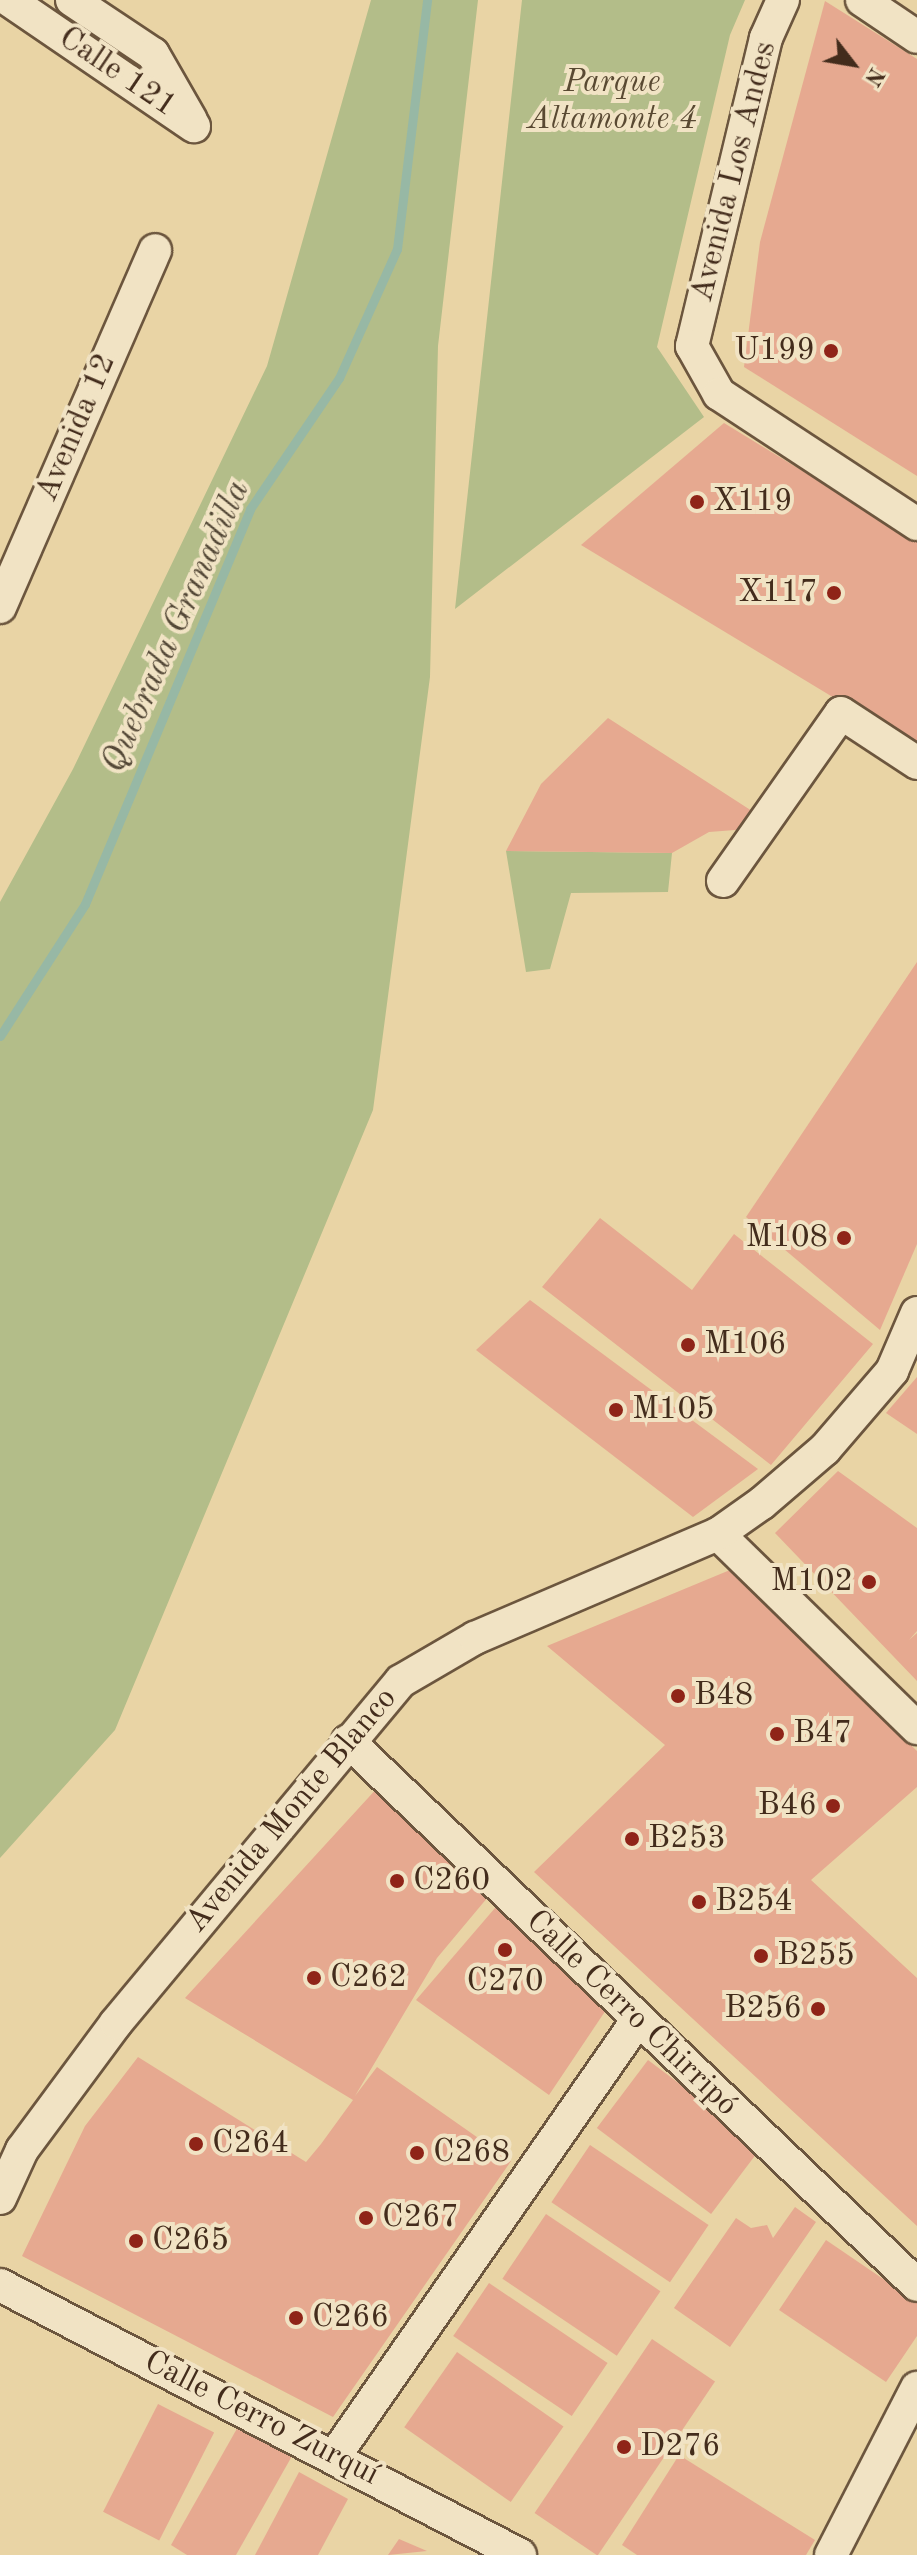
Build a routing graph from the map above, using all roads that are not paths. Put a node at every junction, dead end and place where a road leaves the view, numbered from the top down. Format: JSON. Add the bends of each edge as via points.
{"nodes":[{"id":1,"x":9,"y":0,"type":"edge"},
{"id":2,"x":72,"y":0,"type":"edge"},
{"id":3,"x":783,"y":0,"type":"edge"},
{"id":4,"x":862,"y":0,"type":"edge"},
{"id":5,"x":917,"y":37,"type":"edge"},
{"id":6,"x":155,"y":250,"type":"dead end"},
{"id":7,"x":917,"y":524,"type":"edge"},
{"id":8,"x":0,"y":607,"type":"edge"},
{"id":9,"x":917,"y":763,"type":"edge"},
{"id":10,"x":723,"y":881,"type":"dead end"},
{"id":11,"x":917,"y":1313,"type":"edge"},
{"id":12,"x":718,"y":1534,"type":"junction"},
{"id":13,"x":917,"y":1728,"type":"edge"},
{"id":14,"x":348,"y":1741,"type":"junction"},
{"id":15,"x":637,"y":2021,"type":"junction"},
{"id":16,"x":0,"y":2198,"type":"edge"},
{"id":17,"x":0,"y":2285,"type":"edge"},
{"id":18,"x":917,"y":2285,"type":"edge"},
{"id":19,"x":917,"y":2388,"type":"edge"},
{"id":20,"x":334,"y":2457,"type":"junction"},
{"id":21,"x":520,"y":2555,"type":"edge"},
{"id":22,"x":831,"y":2555,"type":"edge"}],
"edges":[{"from":1,"to":2,"type":"street","name":"Calle 121","via":[[194,126],[153,54]]},
{"from":3,"to":7,"type":"street","name":"Avenida Los Andes","via":[[766,38],[692,346],[719,394]]},
{"from":4,"to":5,"type":"street"},
{"from":6,"to":8,"type":"street","name":"Avenida 12"},
{"from":9,"to":10,"type":"street","via":[[841,713]]},
{"from":11,"to":12,"type":"street","name":"Avenida Monte Blanco","via":[[892,1371],[825,1449]]},
{"from":12,"to":13,"type":"street"},
{"from":12,"to":14,"type":"street","name":"Avenida Monte Blanco","via":[[475,1638],[401,1681]]},
{"from":14,"to":15,"type":"street","name":"Calle Cerro Chirripó"},
{"from":14,"to":16,"type":"street","name":"Avenida Monte Blanco","via":[[116,2023],[22,2150]]},
{"from":15,"to":18,"type":"street","name":"Calle Cerro Chirripó"},
{"from":15,"to":20,"type":"street"},
{"from":17,"to":20,"type":"street","name":"Calle Cerro Zurquí"},
{"from":19,"to":22,"type":"street"},
{"from":20,"to":21,"type":"street","name":"Calle Cerro Zurquí"}]}
